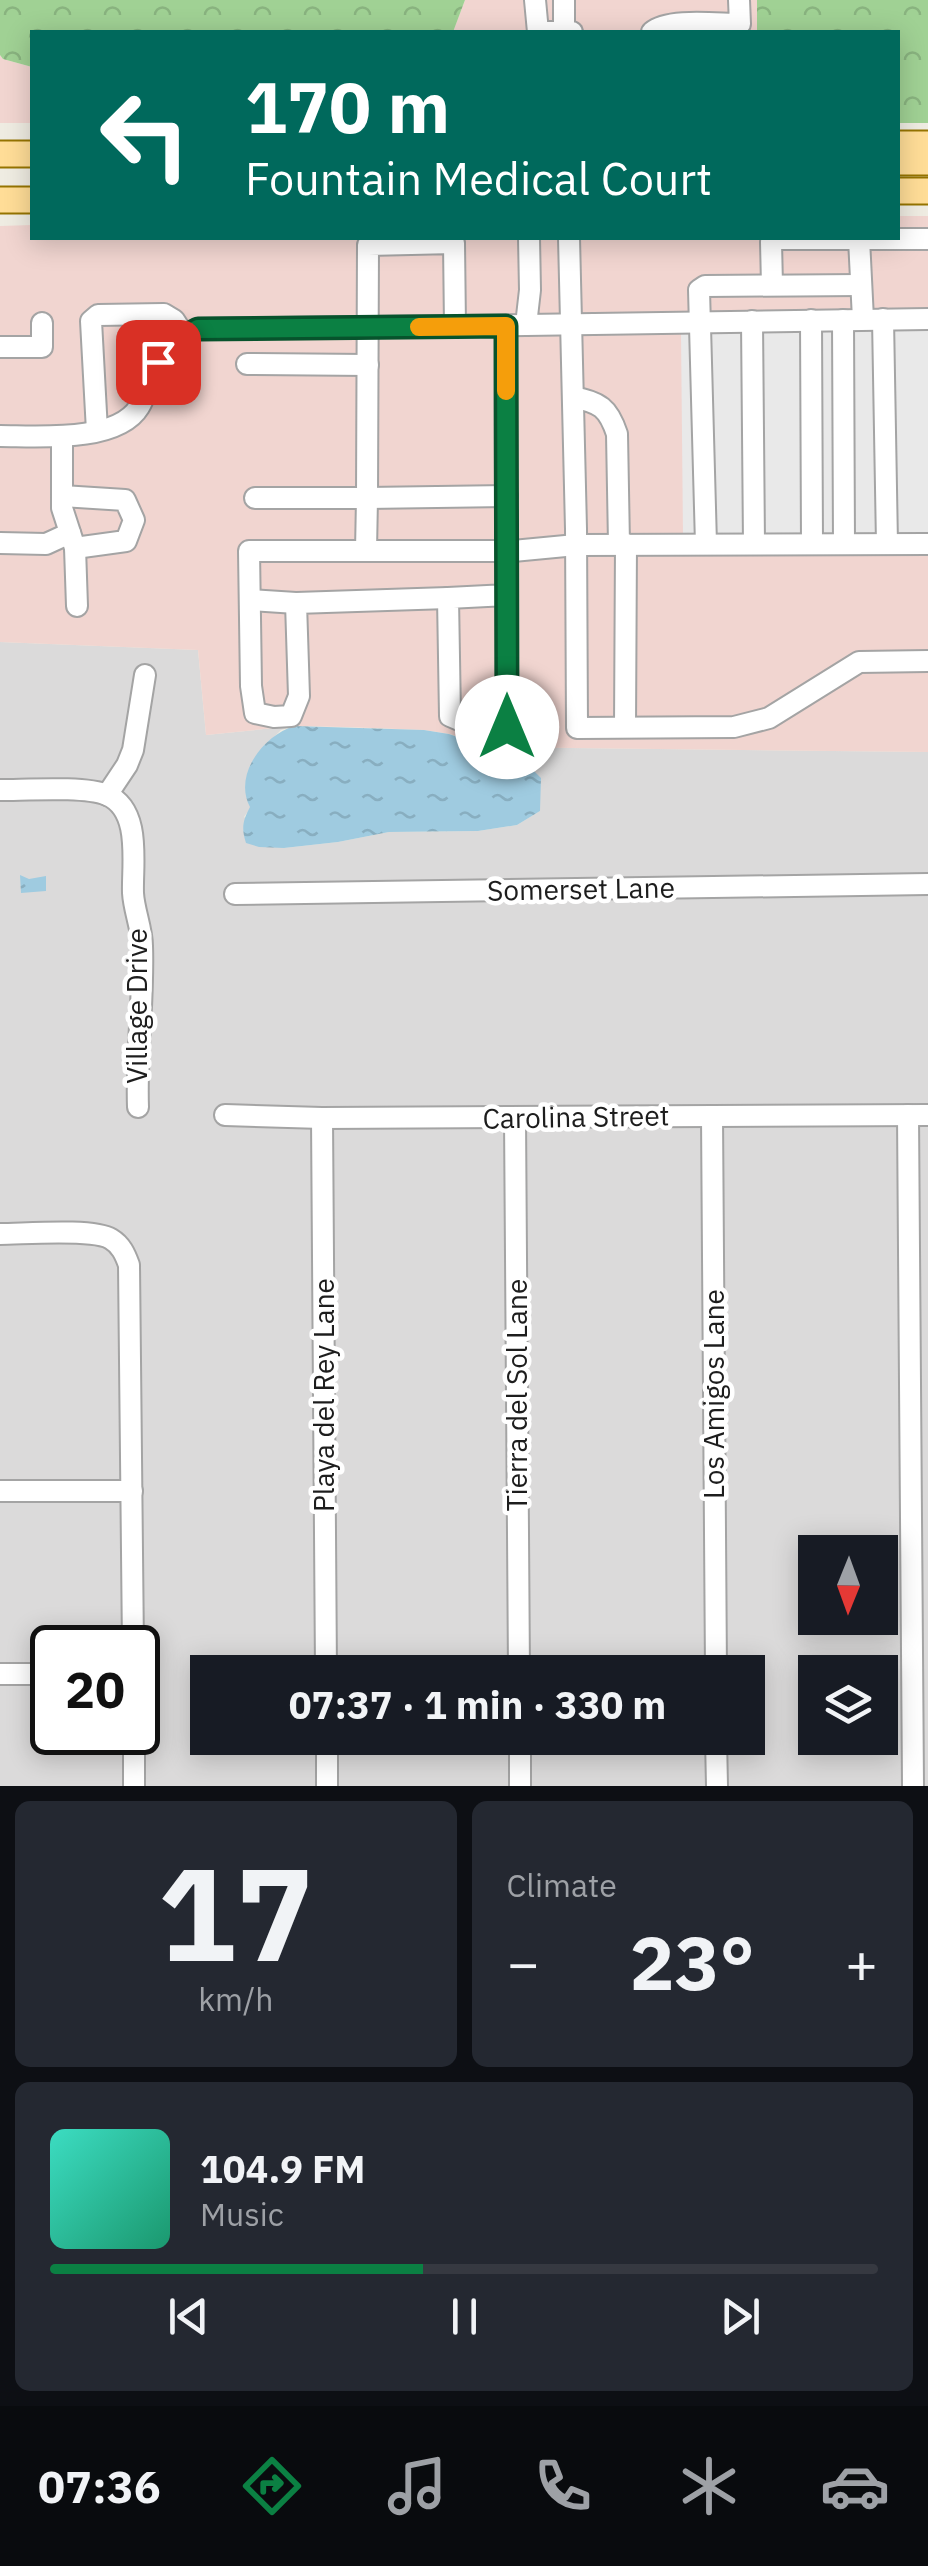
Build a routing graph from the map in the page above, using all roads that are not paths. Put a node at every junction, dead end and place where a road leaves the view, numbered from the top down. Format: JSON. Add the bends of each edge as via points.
{"nodes":[{"id":1,"x":534,"y":0,"type":"edge"},
{"id":2,"x":564,"y":0,"type":"edge"},
{"id":3,"x":740,"y":0,"type":"edge"},
{"id":4,"x":740,"y":28,"type":"edge"},
{"id":5,"x":538,"y":30,"type":"edge"},
{"id":6,"x":564,"y":30,"type":"edge"},
{"id":7,"x":655,"y":30,"type":"edge"},
{"id":8,"x":900,"y":144,"type":"edge"},
{"id":9,"x":928,"y":144,"type":"edge"},
{"id":10,"x":0,"y":154,"type":"edge"},
{"id":11,"x":30,"y":154,"type":"edge"},
{"id":12,"x":900,"y":162,"type":"edge"},
{"id":13,"x":928,"y":162,"type":"edge"},
{"id":14,"x":900,"y":191,"type":"edge"},
{"id":15,"x":928,"y":191,"type":"edge"},
{"id":16,"x":0,"y":200,"type":"edge"},
{"id":17,"x":30,"y":200,"type":"edge"},
{"id":18,"x":529,"y":240,"type":"edge"},
{"id":19,"x":570,"y":240,"type":"edge"},
{"id":20,"x":774,"y":240,"type":"edge"},
{"id":21,"x":859,"y":240,"type":"edge"},
{"id":22,"x":900,"y":240,"type":"edge"},
{"id":23,"x":928,"y":240,"type":"edge"},
{"id":24,"x":861,"y":285,"type":"junction"},
{"id":25,"x":772,"y":286,"type":"junction"},
{"id":26,"x":928,"y":318,"type":"edge"},
{"id":27,"x":863,"y":319,"type":"junction"},
{"id":28,"x":752,"y":320,"type":"junction"},
{"id":29,"x":811,"y":320,"type":"junction"},
{"id":30,"x":701,"y":321,"type":"junction"},
{"id":31,"x":42,"y":323,"type":"dead end"},
{"id":32,"x":571,"y":323,"type":"junction"},
{"id":33,"x":454,"y":326,"type":"junction"},
{"id":34,"x":516,"y":326,"type":"junction"},
{"id":35,"x":369,"y":327,"type":"junction"},
{"id":36,"x":185,"y":337,"type":"junction"},
{"id":37,"x":0,"y":347,"type":"edge"},
{"id":38,"x":247,"y":364,"type":"dead end"},
{"id":39,"x":368,"y":364,"type":"junction"},
{"id":40,"x":573,"y":398,"type":"junction"},
{"id":41,"x":96,"y":432,"type":"junction"},
{"id":42,"x":0,"y":436,"type":"edge"},
{"id":43,"x":62,"y":436,"type":"junction"},
{"id":44,"x":62,"y":496,"type":"junction"},
{"id":45,"x":507,"y":496,"type":"junction"},
{"id":46,"x":256,"y":498,"type":"dead end"},
{"id":47,"x":367,"y":498,"type":"junction"},
{"id":48,"x":72,"y":540,"type":"junction"},
{"id":49,"x":0,"y":543,"type":"edge"},
{"id":50,"x":576,"y":544,"type":"junction"},
{"id":51,"x":622,"y":544,"type":"junction"},
{"id":52,"x":706,"y":544,"type":"junction"},
{"id":53,"x":754,"y":544,"type":"junction"},
{"id":54,"x":812,"y":544,"type":"junction"},
{"id":55,"x":844,"y":544,"type":"junction"},
{"id":56,"x":887,"y":544,"type":"junction"},
{"id":57,"x":928,"y":544,"type":"edge"},
{"id":58,"x":366,"y":551,"type":"junction"},
{"id":59,"x":507,"y":551,"type":"junction"},
{"id":60,"x":507,"y":595,"type":"junction"},
{"id":61,"x":448,"y":598,"type":"junction"},
{"id":62,"x":250,"y":600,"type":"junction"},
{"id":63,"x":296,"y":604,"type":"junction"},
{"id":64,"x":77,"y":606,"type":"dead end"},
{"id":65,"x":928,"y":661,"type":"edge"},
{"id":66,"x":145,"y":675,"type":"dead end"},
{"id":67,"x":625,"y":728,"type":"junction"},
{"id":68,"x":0,"y":790,"type":"edge"},
{"id":69,"x":107,"y":795,"type":"junction"},
{"id":70,"x":928,"y":884,"type":"edge"},
{"id":71,"x":234,"y":894,"type":"dead end"},
{"id":72,"x":138,"y":1106,"type":"dead end"},
{"id":73,"x":918,"y":1115,"type":"edge"},
{"id":74,"x":225,"y":1116,"type":"dead end"},
{"id":75,"x":712,"y":1116,"type":"junction"},
{"id":76,"x":322,"y":1118,"type":"junction"},
{"id":77,"x":515,"y":1118,"type":"junction"},
{"id":78,"x":0,"y":1234,"type":"edge"},
{"id":79,"x":132,"y":1491,"type":"junction"},
{"id":80,"x":0,"y":1492,"type":"edge"},
{"id":81,"x":133,"y":1625,"type":"edge"},
{"id":82,"x":326,"y":1655,"type":"edge"},
{"id":83,"x":519,"y":1655,"type":"edge"},
{"id":84,"x":716,"y":1655,"type":"edge"},
{"id":85,"x":0,"y":1674,"type":"edge"},
{"id":86,"x":30,"y":1674,"type":"edge"},
{"id":87,"x":134,"y":1755,"type":"edge"},
{"id":88,"x":327,"y":1755,"type":"edge"},
{"id":89,"x":520,"y":1755,"type":"edge"},
{"id":90,"x":716,"y":1755,"type":"edge"},
{"id":91,"x":134,"y":1786,"type":"edge"},
{"id":92,"x":327,"y":1786,"type":"edge"},
{"id":93,"x":520,"y":1786,"type":"edge"},
{"id":94,"x":716,"y":1786,"type":"edge"},
{"id":95,"x":914,"y":1786,"type":"edge"}],
"edges":[{"from":1,"to":5,"type":"street"},
{"from":2,"to":6,"type":"street"},
{"from":3,"to":4,"type":"street"},
{"from":4,"to":7,"type":"street","via":[[673,24]]},
{"from":8,"to":9,"type":"main road"},
{"from":10,"to":11,"type":"main road"},
{"from":12,"to":13,"type":"main road"},
{"from":14,"to":15,"type":"main road"},
{"from":16,"to":17,"type":"main road"},
{"from":18,"to":34,"type":"street","via":[[530,290]]},
{"from":19,"to":32,"type":"street"},
{"from":20,"to":25,"type":"street"},
{"from":21,"to":24,"type":"street"},
{"from":22,"to":23,"type":"street"},
{"from":24,"to":25,"type":"street"},
{"from":24,"to":27,"type":"street"},
{"from":25,"to":30,"type":"street","via":[[705,286],[699,290]]},
{"from":26,"to":27,"type":"street"},
{"from":27,"to":29,"type":"street"},
{"from":27,"to":55,"type":"street"},
{"from":27,"to":56,"type":"street"},
{"from":28,"to":29,"type":"street"},
{"from":28,"to":30,"type":"street"},
{"from":28,"to":53,"type":"street"},
{"from":29,"to":54,"type":"street"},
{"from":30,"to":32,"type":"street"},
{"from":30,"to":52,"type":"street"},
{"from":31,"to":37,"type":"street","via":[[42,348]]},
{"from":32,"to":34,"type":"street"},
{"from":32,"to":40,"type":"street"},
{"from":33,"to":34,"type":"street"},
{"from":33,"to":35,"type":"street"},
{"from":33,"to":35,"type":"street","via":[[454,244],[368,244]]},
{"from":34,"to":45,"type":"street"},
{"from":35,"to":36,"type":"street","via":[[198,329]]},
{"from":35,"to":39,"type":"street"},
{"from":36,"to":41,"type":"street","via":[[158,362],[138,410]]},
{"from":36,"to":41,"type":"street","via":[[164,314],[98,315],[91,321]]},
{"from":38,"to":39,"type":"street"},
{"from":39,"to":47,"type":"street"},
{"from":40,"to":50,"type":"street"},
{"from":40,"to":51,"type":"street","via":[[597,403],[613,421]]},
{"from":41,"to":43,"type":"street"},
{"from":42,"to":43,"type":"street"},
{"from":43,"to":44,"type":"street"},
{"from":44,"to":48,"type":"street"},
{"from":44,"to":48,"type":"street","via":[[125,500],[134,520],[126,541]]},
{"from":45,"to":47,"type":"street"},
{"from":45,"to":59,"type":"street"},
{"from":46,"to":47,"type":"street"},
{"from":47,"to":58,"type":"street"},
{"from":48,"to":49,"type":"street"},
{"from":48,"to":64,"type":"street"},
{"from":50,"to":51,"type":"street"},
{"from":50,"to":59,"type":"street"},
{"from":50,"to":67,"type":"street","via":[[577,728]]},
{"from":51,"to":52,"type":"street"},
{"from":51,"to":67,"type":"street"},
{"from":52,"to":53,"type":"street"},
{"from":53,"to":54,"type":"street"},
{"from":54,"to":55,"type":"street"},
{"from":55,"to":56,"type":"street"},
{"from":56,"to":57,"type":"street"},
{"from":58,"to":59,"type":"street"},
{"from":58,"to":62,"type":"street","via":[[248,551]]},
{"from":59,"to":60,"type":"street"},
{"from":60,"to":61,"type":"street"},
{"from":60,"to":61,"type":"street","via":[[507,727],[450,716]]},
{"from":61,"to":63,"type":"street"},
{"from":62,"to":63,"type":"street"},
{"from":62,"to":63,"type":"street","via":[[255,713],[274,717],[291,716],[298,696]]},
{"from":65,"to":67,"type":"street","via":[[859,662],[769,718],[734,727]]},
{"from":66,"to":69,"type":"street","via":[[133,750]]},
{"from":68,"to":69,"type":"street"},
{"from":69,"to":72,"type":"street","name":"Village Drive","via":[[121,806],[133,839],[142,944]]},
{"from":70,"to":71,"type":"street","name":"Somerset Lane"},
{"from":73,"to":75,"type":"street","name":"Carolina Street"},
{"from":73,"to":95,"type":"street"},
{"from":74,"to":76,"type":"street","name":"Carolina Street"},
{"from":75,"to":77,"type":"street","name":"Carolina Street"},
{"from":75,"to":84,"type":"street","name":"Los Amigos Lane"},
{"from":76,"to":77,"type":"street","name":"Carolina Street"},
{"from":76,"to":82,"type":"street","name":"Playa del Rey Lane"},
{"from":77,"to":83,"type":"street","name":"Tierra del Sol Lane"},
{"from":78,"to":79,"type":"street","via":[[95,1234],[123,1249],[130,1281]]},
{"from":79,"to":80,"type":"street"},
{"from":79,"to":81,"type":"street"},
{"from":85,"to":86,"type":"street"},
{"from":87,"to":91,"type":"street"},
{"from":88,"to":92,"type":"street"},
{"from":89,"to":93,"type":"street"},
{"from":90,"to":94,"type":"street"}]}
